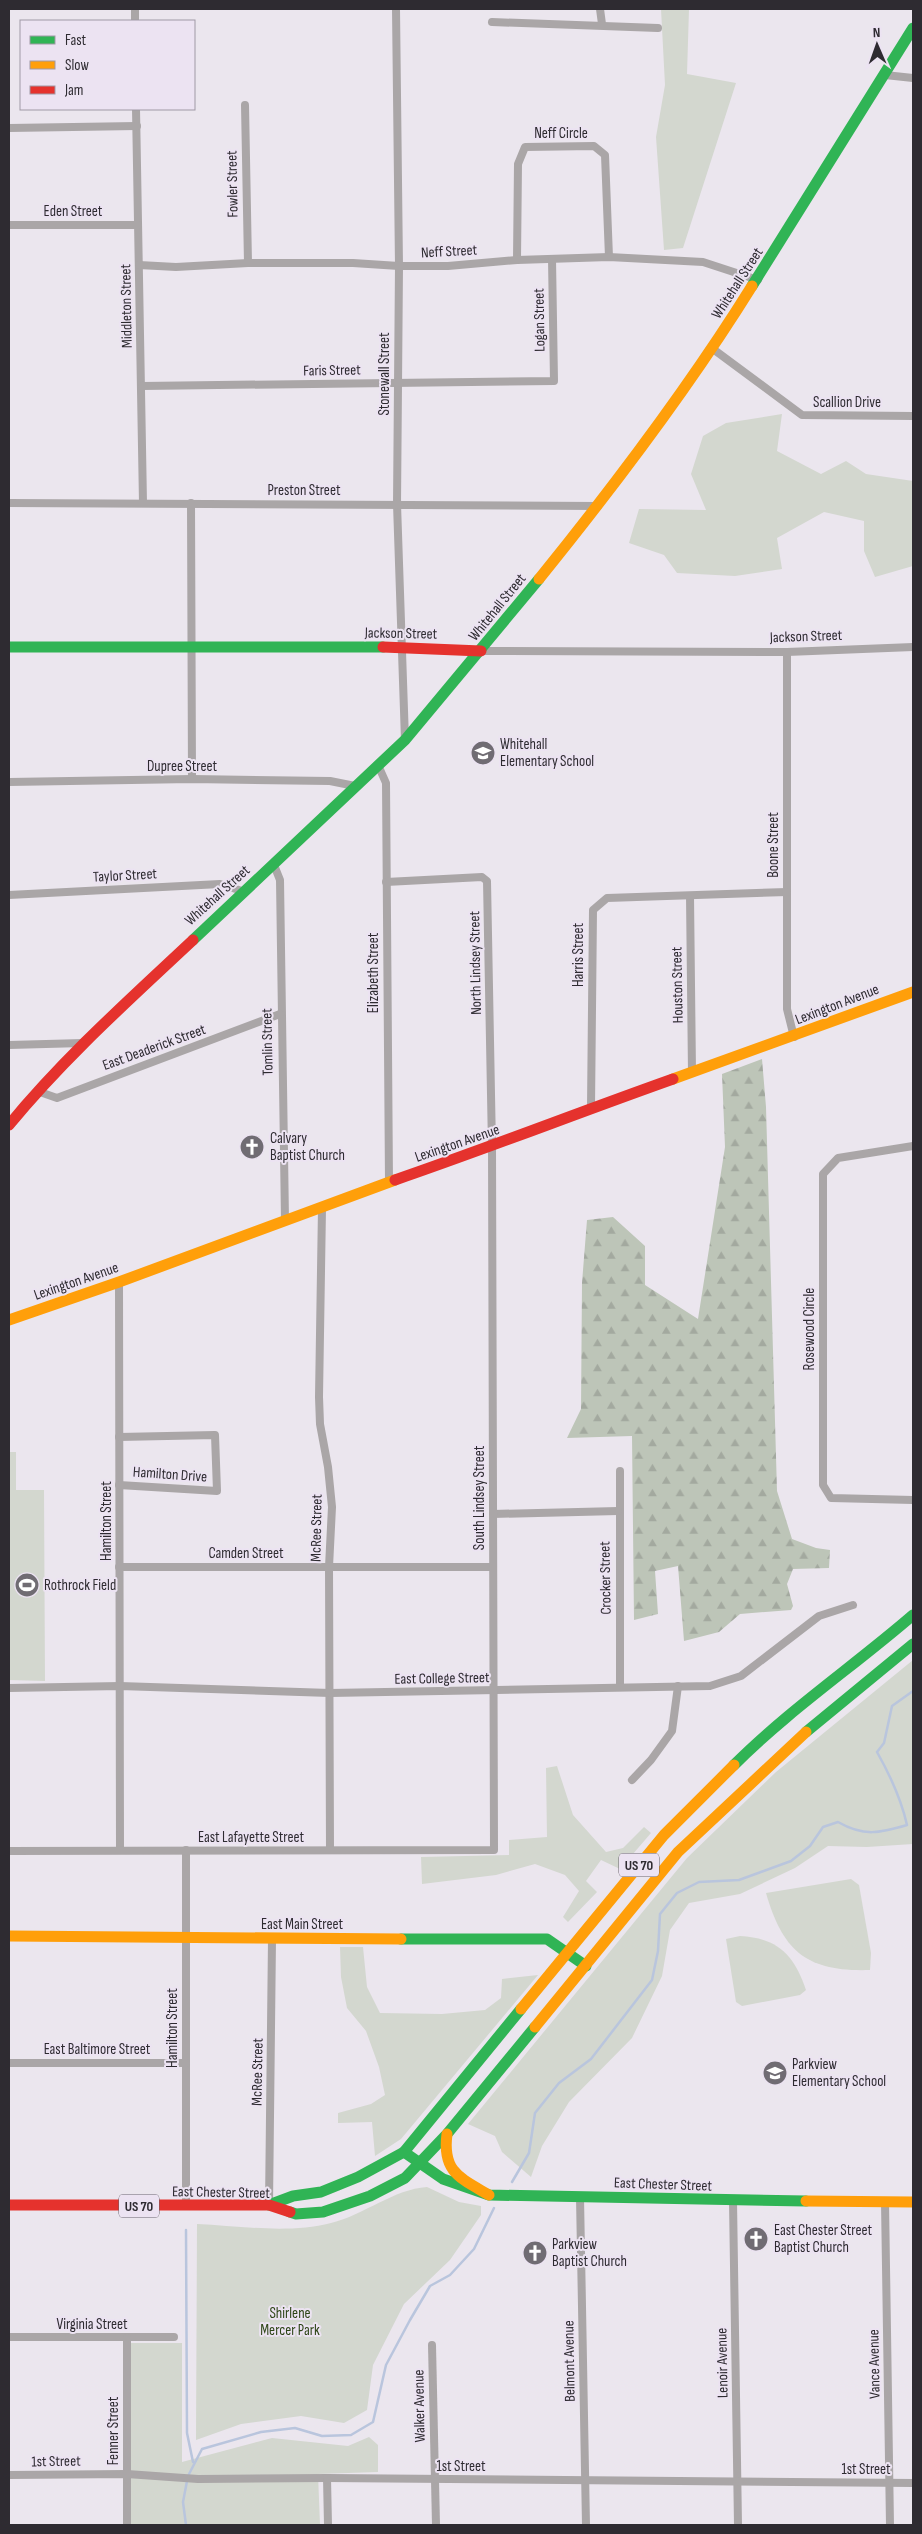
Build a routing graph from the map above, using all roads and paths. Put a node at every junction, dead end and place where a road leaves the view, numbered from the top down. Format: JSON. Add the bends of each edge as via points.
{"nodes":[{"id":1,"x":396,"y":9,"type":"edge"},
{"id":2,"x":600,"y":9,"type":"edge"},
{"id":3,"x":492,"y":22,"type":"dead end"},
{"id":4,"x":602,"y":24,"type":"junction"},
{"id":5,"x":658,"y":28,"type":"dead end"},
{"id":6,"x":913,"y":28,"type":"edge"},
{"id":7,"x":885,"y":75,"type":"junction"},
{"id":8,"x":913,"y":78,"type":"edge"},
{"id":9,"x":245,"y":105,"type":"dead end"},
{"id":10,"x":136,"y":110,"type":"edge"},
{"id":11,"x":137,"y":126,"type":"junction"},
{"id":12,"x":9,"y":128,"type":"edge"},
{"id":13,"x":9,"y":225,"type":"edge"},
{"id":14,"x":138,"y":225,"type":"junction"},
{"id":15,"x":609,"y":257,"type":"junction"},
{"id":16,"x":552,"y":259,"type":"junction"},
{"id":17,"x":517,"y":260,"type":"junction"},
{"id":18,"x":248,"y":263,"type":"junction"},
{"id":19,"x":139,"y":265,"type":"junction"},
{"id":20,"x":399,"y":266,"type":"junction"},
{"id":21,"x":758,"y":280,"type":"junction"},
{"id":22,"x":713,"y":349,"type":"junction"},
{"id":23,"x":554,"y":381,"type":"joint"},
{"id":24,"x":397,"y":383,"type":"junction"},
{"id":25,"x":142,"y":386,"type":"junction"},
{"id":26,"x":913,"y":416,"type":"edge"},
{"id":27,"x":9,"y":503,"type":"edge"},
{"id":28,"x":143,"y":503,"type":"junction"},
{"id":29,"x":191,"y":503,"type":"junction"},
{"id":30,"x":397,"y":504,"type":"junction"},
{"id":31,"x":598,"y":506,"type":"junction"},
{"id":32,"x":9,"y":646,"type":"edge"},
{"id":33,"x":192,"y":647,"type":"junction"},
{"id":34,"x":402,"y":647,"type":"junction"},
{"id":35,"x":913,"y":647,"type":"edge"},
{"id":36,"x":481,"y":651,"type":"junction"},
{"id":37,"x":787,"y":652,"type":"junction"},
{"id":38,"x":405,"y":740,"type":"junction"},
{"id":39,"x":378,"y":765,"type":"junction"},
{"id":40,"x":192,"y":779,"type":"junction"},
{"id":41,"x":9,"y":782,"type":"edge"},
{"id":42,"x":355,"y":786,"type":"junction"},
{"id":43,"x":274,"y":865,"type":"junction"},
{"id":44,"x":386,"y":882,"type":"junction"},
{"id":45,"x":242,"y":891,"type":"junction"},
{"id":46,"x":787,"y":892,"type":"junction"},
{"id":47,"x":9,"y":895,"type":"edge"},
{"id":48,"x":690,"y":896,"type":"junction"},
{"id":49,"x":913,"y":992,"type":"edge"},
{"id":50,"x":280,"y":1014,"type":"junction"},
{"id":51,"x":794,"y":1036,"type":"junction"},
{"id":52,"x":83,"y":1042,"type":"junction"},
{"id":53,"x":9,"y":1045,"type":"edge"},
{"id":54,"x":692,"y":1073,"type":"junction"},
{"id":55,"x":37,"y":1091,"type":"junction"},
{"id":56,"x":591,"y":1108,"type":"junction"},
{"id":57,"x":9,"y":1125,"type":"edge"},
{"id":58,"x":913,"y":1146,"type":"edge"},
{"id":59,"x":492,"y":1147,"type":"junction"},
{"id":60,"x":389,"y":1182,"type":"junction"},
{"id":61,"x":322,"y":1208,"type":"junction"},
{"id":62,"x":285,"y":1220,"type":"junction"},
{"id":63,"x":119,"y":1282,"type":"junction"},
{"id":64,"x":9,"y":1320,"type":"edge"},
{"id":65,"x":119,"y":1437,"type":"junction"},
{"id":66,"x":620,"y":1471,"type":"dead end"},
{"id":67,"x":119,"y":1485,"type":"junction"},
{"id":68,"x":913,"y":1500,"type":"edge"},
{"id":69,"x":618,"y":1511,"type":"junction"},
{"id":70,"x":493,"y":1514,"type":"junction"},
{"id":71,"x":493,"y":1566,"type":"junction"},
{"id":72,"x":119,"y":1567,"type":"junction"},
{"id":73,"x":329,"y":1567,"type":"junction"},
{"id":74,"x":853,"y":1605,"type":"dead end"},
{"id":75,"x":913,"y":1615,"type":"edge"},
{"id":76,"x":913,"y":1644,"type":"edge"},
{"id":77,"x":120,"y":1686,"type":"junction"},
{"id":78,"x":620,"y":1686,"type":"junction"},
{"id":79,"x":678,"y":1686,"type":"junction"},
{"id":80,"x":9,"y":1688,"type":"edge"},
{"id":81,"x":493,"y":1692,"type":"junction"},
{"id":82,"x":330,"y":1693,"type":"junction"},
{"id":83,"x":632,"y":1780,"type":"dead end"},
{"id":84,"x":120,"y":1850,"type":"junction"},
{"id":85,"x":186,"y":1850,"type":"junction"},
{"id":86,"x":330,"y":1850,"type":"junction"},
{"id":87,"x":494,"y":1850,"type":"joint"},
{"id":88,"x":9,"y":1851,"type":"edge"},
{"id":89,"x":9,"y":1936,"type":"edge"},
{"id":90,"x":186,"y":1936,"type":"junction"},
{"id":91,"x":272,"y":1939,"type":"junction"},
{"id":92,"x":568,"y":1953,"type":"junction"},
{"id":93,"x":586,"y":1966,"type":"junction"},
{"id":94,"x":9,"y":2063,"type":"edge"},
{"id":95,"x":186,"y":2063,"type":"junction"},
{"id":96,"x":447,"y":2134,"type":"junction"},
{"id":97,"x":404,"y":2152,"type":"junction"},
{"id":98,"x":419,"y":2166,"type":"junction"},
{"id":99,"x":488,"y":2195,"type":"junction"},
{"id":100,"x":580,"y":2197,"type":"junction"},
{"id":101,"x":733,"y":2201,"type":"junction"},
{"id":102,"x":886,"y":2202,"type":"junction"},
{"id":103,"x":913,"y":2202,"type":"edge"},
{"id":104,"x":9,"y":2205,"type":"edge"},
{"id":105,"x":186,"y":2206,"type":"junction"},
{"id":106,"x":269,"y":2206,"type":"junction"},
{"id":107,"x":9,"y":2337,"type":"edge"},
{"id":108,"x":174,"y":2337,"type":"dead end"},
{"id":109,"x":127,"y":2338,"type":"junction"},
{"id":110,"x":432,"y":2345,"type":"dead end"},
{"id":111,"x":127,"y":2474,"type":"junction"},
{"id":112,"x":9,"y":2475,"type":"edge"},
{"id":113,"x":327,"y":2478,"type":"junction"},
{"id":114,"x":434,"y":2479,"type":"junction"},
{"id":115,"x":585,"y":2480,"type":"junction"},
{"id":116,"x":738,"y":2482,"type":"junction"},
{"id":117,"x":890,"y":2483,"type":"junction"},
{"id":118,"x":913,"y":2483,"type":"edge"},
{"id":119,"x":127,"y":2525,"type":"edge"},
{"id":120,"x":328,"y":2525,"type":"edge"},
{"id":121,"x":436,"y":2525,"type":"edge"},
{"id":122,"x":586,"y":2525,"type":"edge"},
{"id":123,"x":738,"y":2525,"type":"edge"},
{"id":124,"x":890,"y":2525,"type":"edge"}],
"edges":[{"from":1,"to":20,"type":"street","name":"Stonewall Street"},
{"from":2,"to":4,"type":"street"},
{"from":3,"to":4,"type":"street"},
{"from":4,"to":5,"type":"street"},
{"from":6,"to":7,"type":"main road","name":"Whitehall Street"},
{"from":7,"to":8,"type":"street"},
{"from":7,"to":21,"type":"main road","name":"Whitehall Street"},
{"from":9,"to":18,"type":"street","name":"Fowler Street"},
{"from":10,"to":11,"type":"street","name":"Middleton Street"},
{"from":11,"to":12,"type":"street"},
{"from":11,"to":14,"type":"street","name":"Middleton Street"},
{"from":13,"to":14,"type":"street","name":"Eden Street"},
{"from":14,"to":19,"type":"street","name":"Middleton Street"},
{"from":15,"to":16,"type":"street","name":"Neff Street"},
{"from":15,"to":17,"type":"street","name":"Neff Circle","via":[[605,155],[594,146],[524,147],[518,164]]},
{"from":15,"to":21,"type":"street","name":"Neff Street","via":[[703,262]]},
{"from":16,"to":17,"type":"street","name":"Neff Street"},
{"from":16,"to":23,"type":"street","name":"Logan Street"},
{"from":17,"to":20,"type":"street","name":"Neff Street"},
{"from":18,"to":19,"type":"street","name":"Neff Street"},
{"from":18,"to":20,"type":"street","name":"Neff Street"},
{"from":19,"to":25,"type":"street","name":"Middleton Street"},
{"from":20,"to":24,"type":"street","name":"Stonewall Street"},
{"from":21,"to":22,"type":"main road","name":"Whitehall Street"},
{"from":22,"to":26,"type":"street","name":"Scallion Drive","via":[[802,415]]},
{"from":22,"to":31,"type":"main road","name":"Whitehall Street"},
{"from":23,"to":24,"type":"street","name":"Faris Street"},
{"from":24,"to":25,"type":"street","name":"Faris Street"},
{"from":24,"to":30,"type":"street","name":"Stonewall Street"},
{"from":25,"to":28,"type":"street","name":"Middleton Street"},
{"from":27,"to":28,"type":"street","name":"Preston Street"},
{"from":28,"to":29,"type":"street","name":"Preston Street"},
{"from":29,"to":30,"type":"street","name":"Preston Street"},
{"from":29,"to":33,"type":"street"},
{"from":30,"to":31,"type":"street","name":"Preston Street"},
{"from":30,"to":34,"type":"street","name":"Stonewall Street"},
{"from":31,"to":36,"type":"main road","name":"Whitehall Street"},
{"from":32,"to":33,"type":"main road","name":"Jackson Street"},
{"from":33,"to":34,"type":"main road","name":"Jackson Street"},
{"from":33,"to":40,"type":"street"},
{"from":34,"to":36,"type":"main road","name":"Jackson Street"},
{"from":34,"to":38,"type":"street","name":"Stonewall Street"},
{"from":35,"to":37,"type":"street","name":"Jackson Street"},
{"from":36,"to":37,"type":"street","name":"Jackson Street"},
{"from":36,"to":38,"type":"main road","name":"Whitehall Street"},
{"from":37,"to":46,"type":"street","name":"Boone Street"},
{"from":38,"to":39,"type":"main road","name":"Whitehall Street"},
{"from":39,"to":42,"type":"main road","name":"Whitehall Street"},
{"from":39,"to":44,"type":"street","name":"Elizabeth Street","via":[[386,783]]},
{"from":40,"to":41,"type":"street","name":"Dupree Street"},
{"from":40,"to":42,"type":"street","name":"Dupree Street","via":[[330,781]]},
{"from":42,"to":43,"type":"main road","name":"Whitehall Street"},
{"from":43,"to":45,"type":"main road","name":"Whitehall Street"},
{"from":43,"to":50,"type":"street","name":"Tomlin Street","via":[[280,880]]},
{"from":44,"to":59,"type":"street","name":"North Lindsey Street","via":[[482,876],[487,881]]},
{"from":44,"to":60,"type":"street","name":"Elizabeth Street"},
{"from":45,"to":47,"type":"street","name":"Taylor Street","via":[[220,884]]},
{"from":45,"to":52,"type":"main road","name":"Whitehall Street"},
{"from":46,"to":48,"type":"street","name":"Harris Street"},
{"from":46,"to":51,"type":"street","name":"Boone Street","via":[[787,1009]]},
{"from":48,"to":54,"type":"street","name":"Houston Street"},
{"from":48,"to":56,"type":"street","name":"Harris Street","via":[[607,898],[593,910]]},
{"from":49,"to":51,"type":"main road","name":"Lexington Avenue"},
{"from":50,"to":55,"type":"street","name":"East Deaderick Street","via":[[57,1098]]},
{"from":50,"to":62,"type":"street","name":"Tomlin Street"},
{"from":51,"to":54,"type":"main road","name":"Lexington Avenue"},
{"from":52,"to":53,"type":"street"},
{"from":52,"to":55,"type":"main road","name":"Whitehall Street"},
{"from":54,"to":56,"type":"main road","name":"Lexington Avenue"},
{"from":55,"to":57,"type":"main road","name":"Whitehall Street"},
{"from":56,"to":59,"type":"main road","name":"Lexington Avenue"},
{"from":58,"to":68,"type":"street","name":"Rosewood Circle","via":[[838,1158],[823,1174],[823,1485],[831,1498]]},
{"from":59,"to":60,"type":"main road","name":"Lexington Avenue"},
{"from":59,"to":70,"type":"street","name":"South Lindsey Street"},
{"from":60,"to":61,"type":"main road","name":"Lexington Avenue"},
{"from":61,"to":62,"type":"main road","name":"Lexington Avenue"},
{"from":61,"to":73,"type":"street","name":"McRee Street","via":[[319,1397],[332,1507]]},
{"from":62,"to":63,"type":"main road","name":"Lexington Avenue"},
{"from":63,"to":64,"type":"main road","name":"Lexington Avenue"},
{"from":63,"to":65,"type":"street","name":"Hamilton Street"},
{"from":65,"to":67,"type":"street","name":"Hamilton Street"},
{"from":65,"to":67,"type":"street","name":"Hamilton Drive","via":[[216,1435],[217,1491]]},
{"from":66,"to":69,"type":"street","name":"Crocker Street"},
{"from":67,"to":72,"type":"street","name":"Hamilton Street"},
{"from":69,"to":70,"type":"street"},
{"from":69,"to":78,"type":"street","name":"Crocker Street"},
{"from":70,"to":71,"type":"street","name":"South Lindsey Street"},
{"from":71,"to":73,"type":"street","name":"Camden Street"},
{"from":71,"to":81,"type":"street","name":"South Lindsey Street"},
{"from":72,"to":73,"type":"street","name":"Camden Street"},
{"from":72,"to":77,"type":"street","name":"Hamilton Street"},
{"from":73,"to":82,"type":"street","name":"McRee Street"},
{"from":74,"to":79,"type":"street","name":"East College Street","via":[[819,1616],[741,1676],[710,1686]]},
{"from":75,"to":92,"type":"main road","number":"US 70","via":[[763,1736],[664,1834]]},
{"from":76,"to":93,"type":"main road","number":"US 70","via":[[792,1743],[678,1852]]},
{"from":77,"to":80,"type":"street","name":"East College Street"},
{"from":77,"to":82,"type":"street","name":"East College Street"},
{"from":77,"to":84,"type":"street","name":"Hamilton Street"},
{"from":78,"to":79,"type":"street","name":"East College Street"},
{"from":78,"to":81,"type":"street","name":"East College Street"},
{"from":79,"to":83,"type":"street","via":[[672,1731]]},
{"from":81,"to":82,"type":"street","name":"East College Street"},
{"from":81,"to":87,"type":"street","name":"South Lindsey Street"},
{"from":82,"to":86,"type":"street","name":"McRee Street"},
{"from":84,"to":85,"type":"street","name":"East Lafayette Street"},
{"from":84,"to":88,"type":"street","name":"East Lafayette Street"},
{"from":85,"to":86,"type":"street","name":"East Lafayette Street"},
{"from":85,"to":90,"type":"street","name":"Hamilton Street"},
{"from":86,"to":87,"type":"street","name":"East Lafayette Street"},
{"from":89,"to":90,"type":"main road","name":"East Main Street"},
{"from":90,"to":91,"type":"main road","name":"East Main Street"},
{"from":90,"to":95,"type":"street","name":"Hamilton Street"},
{"from":91,"to":92,"type":"main road","name":"East Main Street","via":[[547,1939]]},
{"from":91,"to":106,"type":"street","name":"McRee Street"},
{"from":92,"to":93,"type":"main road","name":"East Main Street"},
{"from":92,"to":97,"type":"main road","number":"US 70"},
{"from":93,"to":96,"type":"main road","number":"US 70"},
{"from":94,"to":95,"type":"street","name":"East Baltimore Street"},
{"from":95,"to":105,"type":"street","name":"Hamilton Street"},
{"from":96,"to":98,"type":"main road","number":"US 70"},
{"from":96,"to":99,"type":"main road","via":[[445,2159],[451,2171]]},
{"from":97,"to":98,"type":"main road","name":"East Chester Street"},
{"from":97,"to":106,"type":"main road","number":"US 70","via":[[358,2177],[321,2192],[293,2196]]},
{"from":98,"to":99,"type":"main road","name":"East Chester Street","via":[[447,2181]]},
{"from":98,"to":106,"type":"main road","name":"East Chester Street","number":"US 70","via":[[405,2178],[370,2196],[323,2212],[296,2214]]},
{"from":99,"to":100,"type":"main road","name":"East Chester Street"},
{"from":100,"to":101,"type":"main road","name":"East Chester Street"},
{"from":100,"to":115,"type":"street","name":"Belmont Avenue"},
{"from":101,"to":102,"type":"main road","name":"East Chester Street"},
{"from":101,"to":116,"type":"street","name":"Lenoir Avenue"},
{"from":102,"to":103,"type":"main road","name":"East Chester Street"},
{"from":102,"to":117,"type":"street","name":"Vance Avenue"},
{"from":104,"to":105,"type":"main road","name":"East Chester Street","number":"US 70"},
{"from":105,"to":106,"type":"main road","name":"East Chester Street","number":"US 70"},
{"from":107,"to":109,"type":"street","name":"Virginia Street"},
{"from":108,"to":109,"type":"street","name":"Virginia Street"},
{"from":109,"to":111,"type":"street","name":"Fenner Street"},
{"from":110,"to":114,"type":"street","name":"Walker Avenue"},
{"from":111,"to":112,"type":"street","name":"1st Street"},
{"from":111,"to":113,"type":"street","name":"1st Street","via":[[198,2479]]},
{"from":111,"to":119,"type":"street","name":"Fenner Street"},
{"from":113,"to":114,"type":"street","name":"1st Street"},
{"from":113,"to":120,"type":"street"},
{"from":114,"to":115,"type":"street","name":"1st Street"},
{"from":114,"to":121,"type":"street","name":"Walker Avenue"},
{"from":115,"to":116,"type":"street","name":"1st Street"},
{"from":115,"to":122,"type":"street","name":"Belmont Avenue"},
{"from":116,"to":117,"type":"street","name":"1st Street"},
{"from":116,"to":123,"type":"street","name":"Lenoir Avenue"},
{"from":117,"to":118,"type":"street","name":"1st Street"},
{"from":117,"to":124,"type":"street","name":"Vance Avenue"}]}
